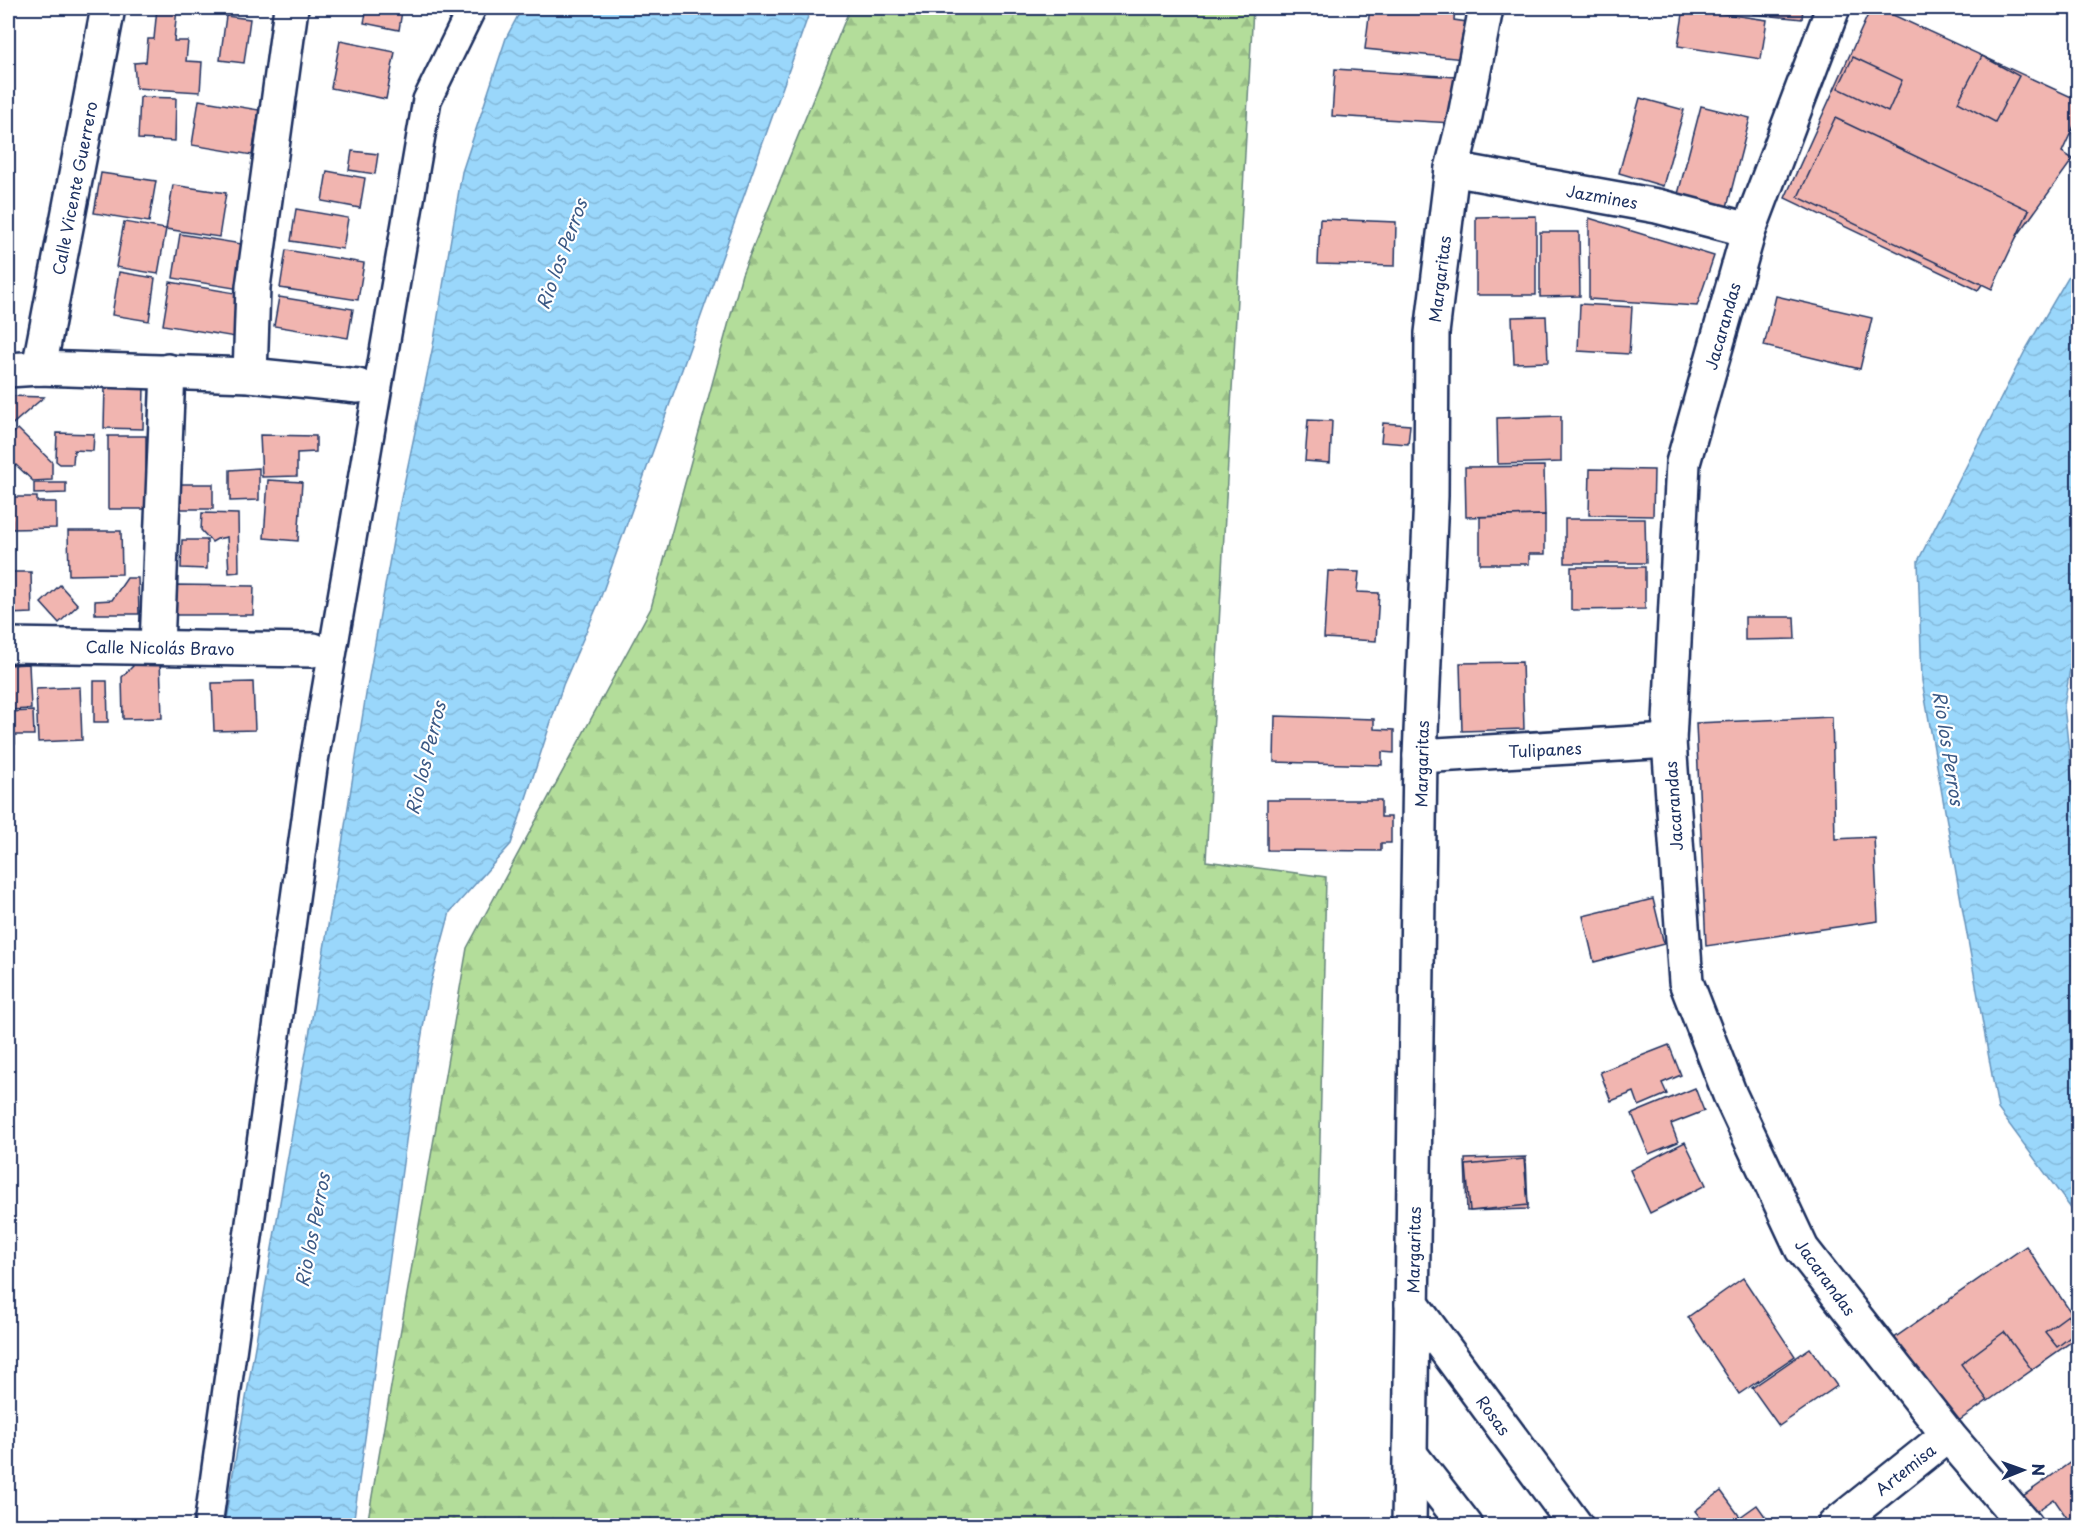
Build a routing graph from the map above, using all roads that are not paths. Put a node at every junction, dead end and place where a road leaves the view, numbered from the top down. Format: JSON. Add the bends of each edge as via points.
{"nodes":[{"id":1,"x":108,"y":8,"type":"edge"},
{"id":2,"x":291,"y":8,"type":"edge"},
{"id":3,"x":472,"y":8,"type":"edge"},
{"id":4,"x":1486,"y":8,"type":"edge"},
{"id":5,"x":1833,"y":8,"type":"edge"},
{"id":6,"x":1452,"y":169,"type":"junction"},
{"id":7,"x":1749,"y":230,"type":"junction"},
{"id":8,"x":39,"y":368,"type":"junction"},
{"id":9,"x":8,"y":370,"type":"edge"},
{"id":10,"x":168,"y":371,"type":"junction"},
{"id":11,"x":250,"y":375,"type":"junction"},
{"id":12,"x":358,"y":386,"type":"dead end"},
{"id":13,"x":8,"y":645,"type":"edge"},
{"id":14,"x":157,"y":646,"type":"junction"},
{"id":15,"x":313,"y":650,"type":"dead end"},
{"id":16,"x":1669,"y":741,"type":"junction"},
{"id":17,"x":1420,"y":756,"type":"junction"},
{"id":18,"x":1412,"y":1304,"type":"junction"},
{"id":19,"x":1948,"y":1435,"type":"junction"},
{"id":20,"x":1410,"y":1454,"type":"junction"},
{"id":21,"x":208,"y":1526,"type":"edge"},
{"id":22,"x":1409,"y":1526,"type":"edge"},
{"id":23,"x":1466,"y":1526,"type":"edge"},
{"id":24,"x":1576,"y":1526,"type":"edge"},
{"id":25,"x":1834,"y":1526,"type":"edge"},
{"id":26,"x":2026,"y":1526,"type":"edge"}],
"edges":[{"from":1,"to":8,"type":"street","name":"Calle Vicente Guerrero"},
{"from":2,"to":11,"type":"street","via":[[253,287]]},
{"from":3,"to":21,"type":"street","via":[[427,100],[314,761]]},
{"from":4,"to":6,"type":"street","name":"Margaritas"},
{"from":5,"to":7,"type":"street","name":"Jacarandas"},
{"from":6,"to":7,"type":"street","name":"Jazmines","via":[[1657,206]]},
{"from":6,"to":17,"type":"street","name":"Margaritas","via":[[1432,333],[1431,496]]},
{"from":7,"to":16,"type":"street","name":"Jacarandas","via":[[1683,463]]},
{"from":8,"to":9,"type":"street"},
{"from":8,"to":10,"type":"street"},
{"from":10,"to":11,"type":"street"},
{"from":10,"to":14,"type":"street"},
{"from":11,"to":12,"type":"street"},
{"from":13,"to":14,"type":"street","name":"Calle Nicolás Bravo"},
{"from":14,"to":15,"type":"street","name":"Calle Nicolás Bravo"},
{"from":16,"to":17,"type":"street","name":"Tulipanes"},
{"from":16,"to":19,"type":"street","name":"Jacarandas","via":[[1686,982],[1730,1095],[1802,1249]]},
{"from":17,"to":18,"type":"street","name":"Margaritas"},
{"from":18,"to":20,"type":"street","name":"Margaritas"},
{"from":18,"to":24,"type":"street","name":"Rosas"},
{"from":19,"to":25,"type":"street","name":"Artemisa"},
{"from":19,"to":26,"type":"street","name":"Jacarandas"},
{"from":20,"to":22,"type":"street","name":"Margaritas"},
{"from":20,"to":23,"type":"street"}]}
